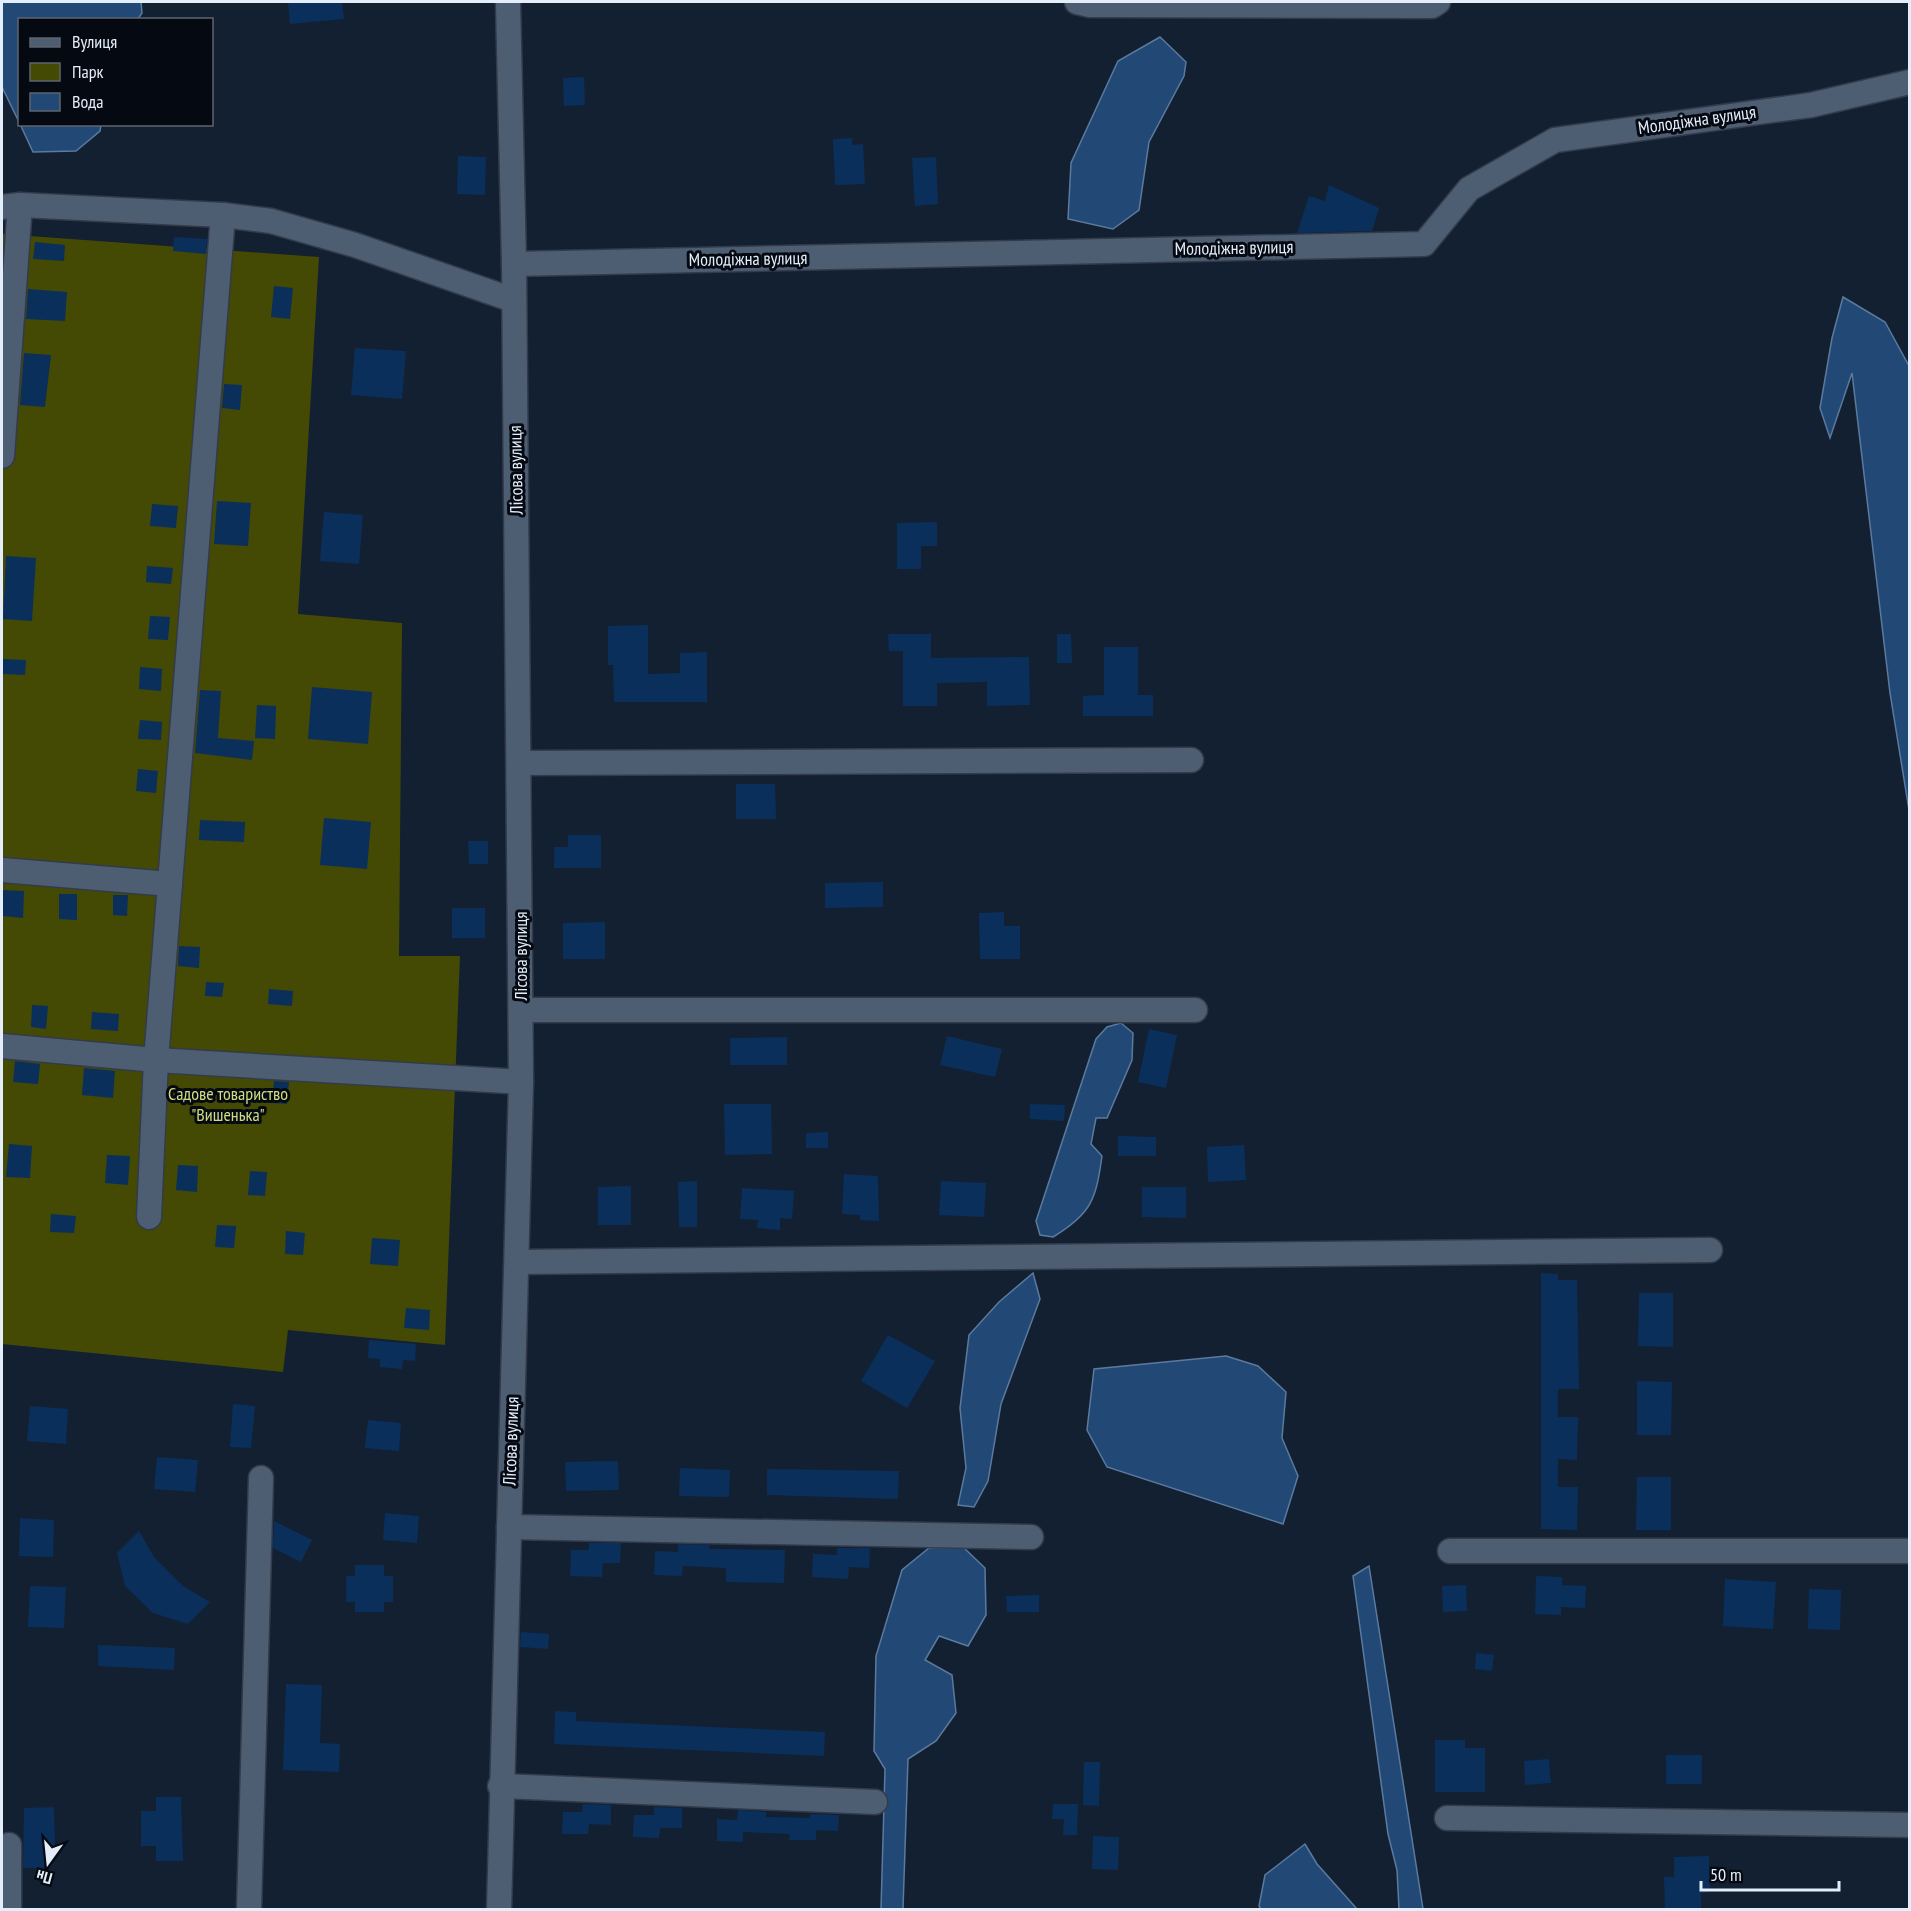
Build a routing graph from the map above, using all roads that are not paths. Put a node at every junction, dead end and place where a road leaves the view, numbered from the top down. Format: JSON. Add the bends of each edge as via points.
{"nodes":[{"id":1,"x":508,"y":2,"type":"edge"},
{"id":2,"x":1077,"y":2,"type":"edge"},
{"id":3,"x":1438,"y":2,"type":"edge"},
{"id":4,"x":1910,"y":82,"type":"edge"},
{"id":5,"x":11,"y":206,"type":"edge"},
{"id":6,"x":223,"y":215,"type":"junction"},
{"id":7,"x":514,"y":264,"type":"junction"},
{"id":8,"x":513,"y":300,"type":"junction"},
{"id":9,"x":2,"y":456,"type":"edge"},
{"id":10,"x":1191,"y":760,"type":"dead end"},
{"id":11,"x":520,"y":763,"type":"junction"},
{"id":12,"x":2,"y":870,"type":"edge"},
{"id":13,"x":170,"y":884,"type":"junction"},
{"id":14,"x":521,"y":1010,"type":"junction"},
{"id":15,"x":1196,"y":1010,"type":"dead end"},
{"id":16,"x":2,"y":1046,"type":"edge"},
{"id":17,"x":156,"y":1060,"type":"junction"},
{"id":18,"x":520,"y":1082,"type":"junction"},
{"id":19,"x":149,"y":1217,"type":"dead end"},
{"id":20,"x":1710,"y":1250,"type":"dead end"},
{"id":21,"x":517,"y":1262,"type":"junction"},
{"id":22,"x":261,"y":1478,"type":"dead end"},
{"id":23,"x":509,"y":1527,"type":"junction"},
{"id":24,"x":1031,"y":1537,"type":"dead end"},
{"id":25,"x":1450,"y":1551,"type":"dead end"},
{"id":26,"x":1910,"y":1551,"type":"edge"},
{"id":27,"x":500,"y":1786,"type":"junction"},
{"id":28,"x":875,"y":1802,"type":"dead end"},
{"id":29,"x":1447,"y":1818,"type":"dead end"},
{"id":30,"x":1910,"y":1824,"type":"edge"},
{"id":31,"x":9,"y":1845,"type":"dead end"},
{"id":32,"x":9,"y":1910,"type":"edge"},
{"id":33,"x":249,"y":1910,"type":"edge"},
{"id":34,"x":499,"y":1910,"type":"edge"}],
"edges":[{"from":1,"to":7,"type":"street","name":"Лісова вулиця"},
{"from":2,"to":3,"type":"street","via":[[1432,6]]},
{"from":4,"to":7,"type":"street","name":"Молодіжна вулиця","via":[[1811,105],[1555,140],[1469,189],[1424,244]]},
{"from":5,"to":6,"type":"street"},
{"from":5,"to":9,"type":"street"},
{"from":6,"to":8,"type":"street","via":[[271,221],[355,244]]},
{"from":6,"to":13,"type":"street"},
{"from":7,"to":8,"type":"street","name":"Лісова вулиця"},
{"from":8,"to":11,"type":"street","name":"Лісова вулиця"},
{"from":10,"to":11,"type":"street"},
{"from":11,"to":14,"type":"street","name":"Лісова вулиця"},
{"from":12,"to":13,"type":"street"},
{"from":13,"to":17,"type":"street"},
{"from":14,"to":15,"type":"street"},
{"from":14,"to":18,"type":"street","name":"Лісова вулиця"},
{"from":16,"to":17,"type":"street"},
{"from":17,"to":18,"type":"street"},
{"from":17,"to":19,"type":"street"},
{"from":18,"to":21,"type":"street","name":"Лісова вулиця"},
{"from":20,"to":21,"type":"street"},
{"from":21,"to":23,"type":"street","name":"Лісова вулиця"},
{"from":22,"to":33,"type":"street"},
{"from":23,"to":24,"type":"street"},
{"from":23,"to":27,"type":"street","name":"Лісова вулиця"},
{"from":25,"to":26,"type":"street"},
{"from":27,"to":28,"type":"street"},
{"from":27,"to":34,"type":"street","name":"Лісова вулиця"},
{"from":29,"to":30,"type":"street"},
{"from":31,"to":32,"type":"street"}]}
